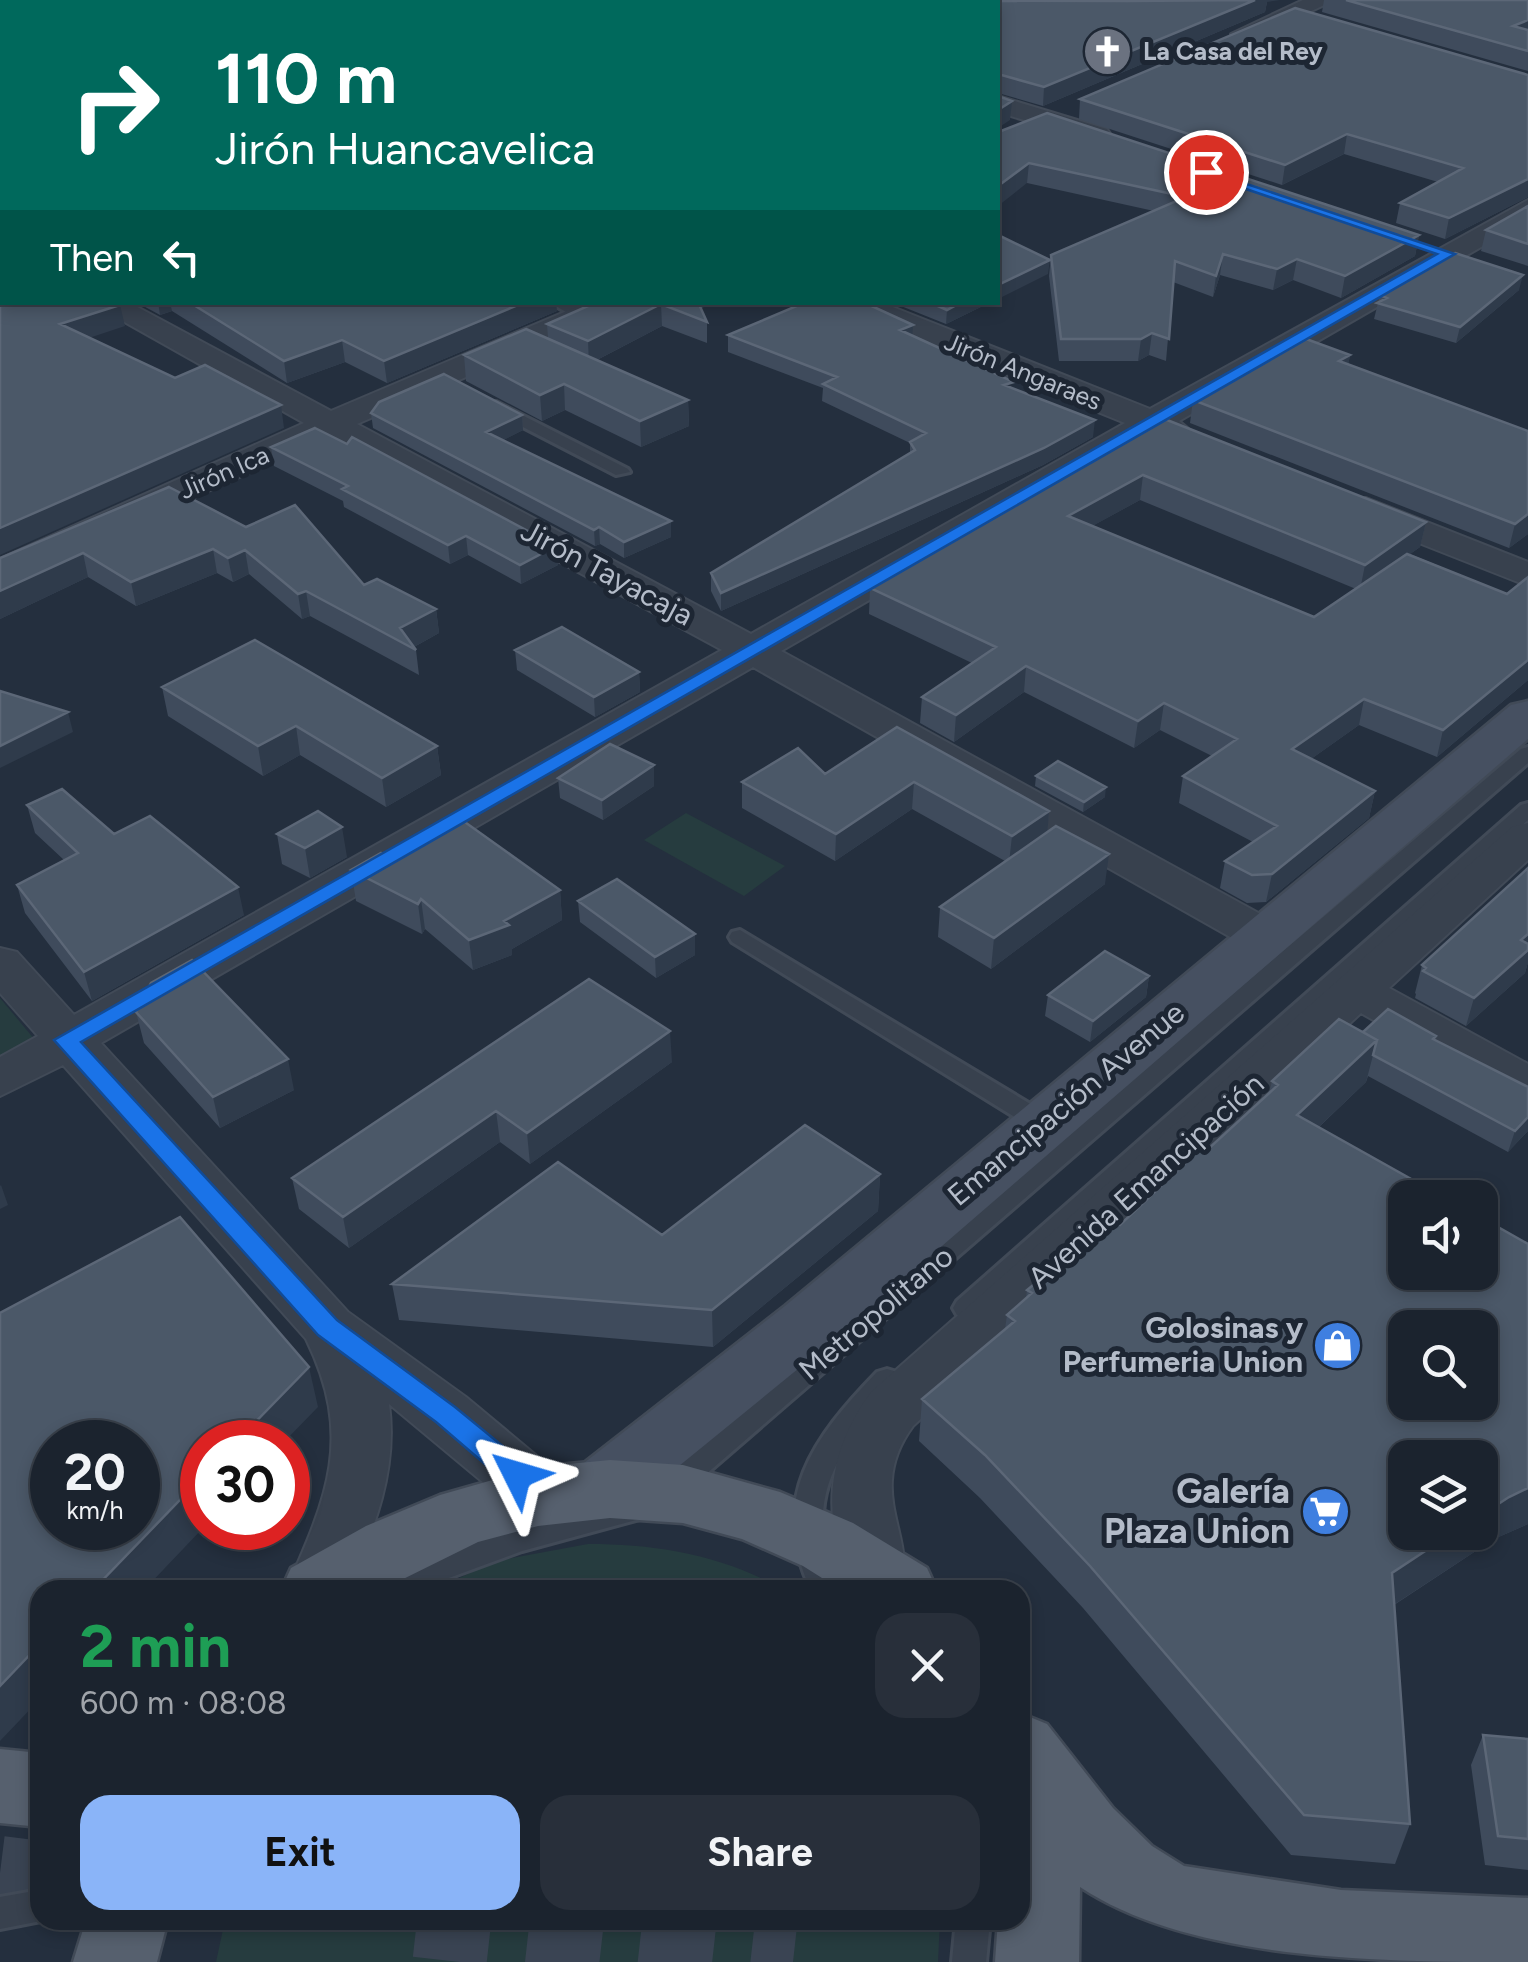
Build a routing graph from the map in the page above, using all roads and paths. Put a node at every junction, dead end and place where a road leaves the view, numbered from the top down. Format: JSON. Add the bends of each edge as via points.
{"nodes":[{"id":1,"x":1323,"y":0,"type":"edge"},
{"id":2,"x":1257,"y":4,"type":"edge"},
{"id":3,"x":1290,"y":14,"type":"junction"},
{"id":4,"x":1337,"y":27,"type":"edge"},
{"id":5,"x":1220,"y":44,"type":"edge"},
{"id":6,"x":1082,"y":102,"type":"edge"},
{"id":7,"x":1000,"y":105,"type":"edge"},
{"id":8,"x":1047,"y":118,"type":"junction"},
{"id":9,"x":1014,"y":132,"type":"edge"},
{"id":10,"x":1118,"y":142,"type":"edge"},
{"id":11,"x":1528,"y":208,"type":"edge"},
{"id":12,"x":110,"y":305,"type":"edge"},
{"id":13,"x":860,"y":305,"type":"edge"},
{"id":14,"x":585,"y":307,"type":"edge"},
{"id":15,"x":483,"y":400,"type":"edge"},
{"id":16,"x":1156,"y":423,"type":"junction"},
{"id":17,"x":331,"y":424,"type":"junction"},
{"id":18,"x":1209,"y":445,"type":"edge"},
{"id":19,"x":622,"y":472,"type":"dead end"},
{"id":20,"x":1334,"y":496,"type":"edge"},
{"id":21,"x":0,"y":574,"type":"edge"},
{"id":22,"x":1528,"y":574,"type":"edge"},
{"id":23,"x":752,"y":652,"type":"junction"},
{"id":24,"x":1528,"y":715,"type":"edge"},
{"id":25,"x":1528,"y":753,"type":"edge"},
{"id":26,"x":1528,"y":809,"type":"edge"},
{"id":27,"x":1528,"y":836,"type":"edge"},
{"id":28,"x":1264,"y":936,"type":"junction"},
{"id":29,"x":740,"y":937,"type":"dead end"},
{"id":30,"x":0,"y":963,"type":"edge"},
{"id":31,"x":1358,"y":990,"type":"junction"},
{"id":32,"x":66,"y":1040,"type":"junction"},
{"id":33,"x":0,"y":1078,"type":"edge"},
{"id":34,"x":1528,"y":1086,"type":"edge"},
{"id":35,"x":1044,"y":1123,"type":"junction"},
{"id":36,"x":328,"y":1327,"type":"junction"},
{"id":37,"x":946,"y":1327,"type":"dead end"},
{"id":38,"x":901,"y":1366,"type":"dead end"},
{"id":39,"x":603,"y":1492,"type":"junction"},
{"id":40,"x":852,"y":1570,"type":"edge"},
{"id":41,"x":321,"y":1580,"type":"edge"},
{"id":42,"x":333,"y":1580,"type":"edge"},
{"id":43,"x":419,"y":1580,"type":"edge"},
{"id":44,"x":1030,"y":1762,"type":"edge"},
{"id":45,"x":0,"y":1786,"type":"edge"},
{"id":46,"x":30,"y":1789,"type":"edge"},
{"id":47,"x":1030,"y":1790,"type":"edge"},
{"id":48,"x":30,"y":1908,"type":"edge"},
{"id":49,"x":0,"y":1913,"type":"edge"},
{"id":50,"x":124,"y":1930,"type":"edge"},
{"id":51,"x":972,"y":1930,"type":"edge"},
{"id":52,"x":1528,"y":1940,"type":"edge"},
{"id":53,"x":115,"y":1962,"type":"edge"},
{"id":54,"x":969,"y":1962,"type":"edge"},
{"id":55,"x":1037,"y":1962,"type":"edge"}],
"edges":[{"from":1,"to":3,"type":"street"},
{"from":2,"to":3,"type":"street"},
{"from":3,"to":4,"type":"street"},
{"from":3,"to":5,"type":"street"},
{"from":6,"to":8,"type":"street"},
{"from":7,"to":8,"type":"street"},
{"from":8,"to":9,"type":"street"},
{"from":8,"to":10,"type":"street"},
{"from":11,"to":16,"type":"street","via":[[1296,351]]},
{"from":12,"to":17,"type":"street","name":"Jirón Tayacaja"},
{"from":13,"to":16,"type":"street","name":"Jirón Angaraes"},
{"from":14,"to":17,"type":"street","name":"Jirón Ica","via":[[530,345]]},
{"from":15,"to":19,"type":"lane"},
{"from":16,"to":18,"type":"street","name":"Jirón Angaraes"},
{"from":16,"to":23,"type":"street"},
{"from":17,"to":21,"type":"street","name":"Jirón Ica"},
{"from":17,"to":23,"type":"street","name":"Jirón Tayacaja"},
{"from":20,"to":22,"type":"street"},
{"from":23,"to":28,"type":"street","name":"Jirón Tayacaja"},
{"from":23,"to":32,"type":"street"},
{"from":24,"to":28,"type":"main road","name":"Emancipación Avenue"},
{"from":25,"to":39,"type":"lane","name":"Metropolitano"},
{"from":26,"to":37,"type":"lane","name":"Metropolitano"},
{"from":27,"to":31,"type":"street","name":"Avenida Emancipación"},
{"from":28,"to":35,"type":"main road","name":"Emancipación Avenue"},
{"from":29,"to":35,"type":"lane"},
{"from":30,"to":32,"type":"street"},
{"from":31,"to":34,"type":"street"},
{"from":31,"to":40,"type":"street","name":"Avenida Emancipación","via":[[881,1422],[867,1446],[858,1487]]},
{"from":32,"to":33,"type":"street"},
{"from":32,"to":36,"type":"street"},
{"from":35,"to":39,"type":"main road","name":"Emancipación Avenue"},
{"from":36,"to":39,"type":"street","via":[[446,1414]]},
{"from":36,"to":41,"type":"street","via":[[347,1361],[367,1436],[350,1512]]},
{"from":38,"to":40,"type":"lane","name":"Metropolitano","via":[[836,1435],[810,1486]]},
{"from":39,"to":40,"type":"main road","via":[[713,1499]]},
{"from":39,"to":42,"type":"main road","via":[[446,1520],[388,1545]]},
{"from":39,"to":43,"type":"lane","name":"Metropolitano","via":[[617,1516],[503,1545]]},
{"from":44,"to":52,"type":"main road","via":[[1063,1810],[1120,1868],[1169,1901],[1262,1921],[1391,1936]]},
{"from":45,"to":46,"type":"main road"},
{"from":47,"to":55,"type":"main road","via":[[1038,1858]]},
{"from":48,"to":49,"type":"lane"},
{"from":50,"to":53,"type":"main road"},
{"from":51,"to":54,"type":"lane"}]}
